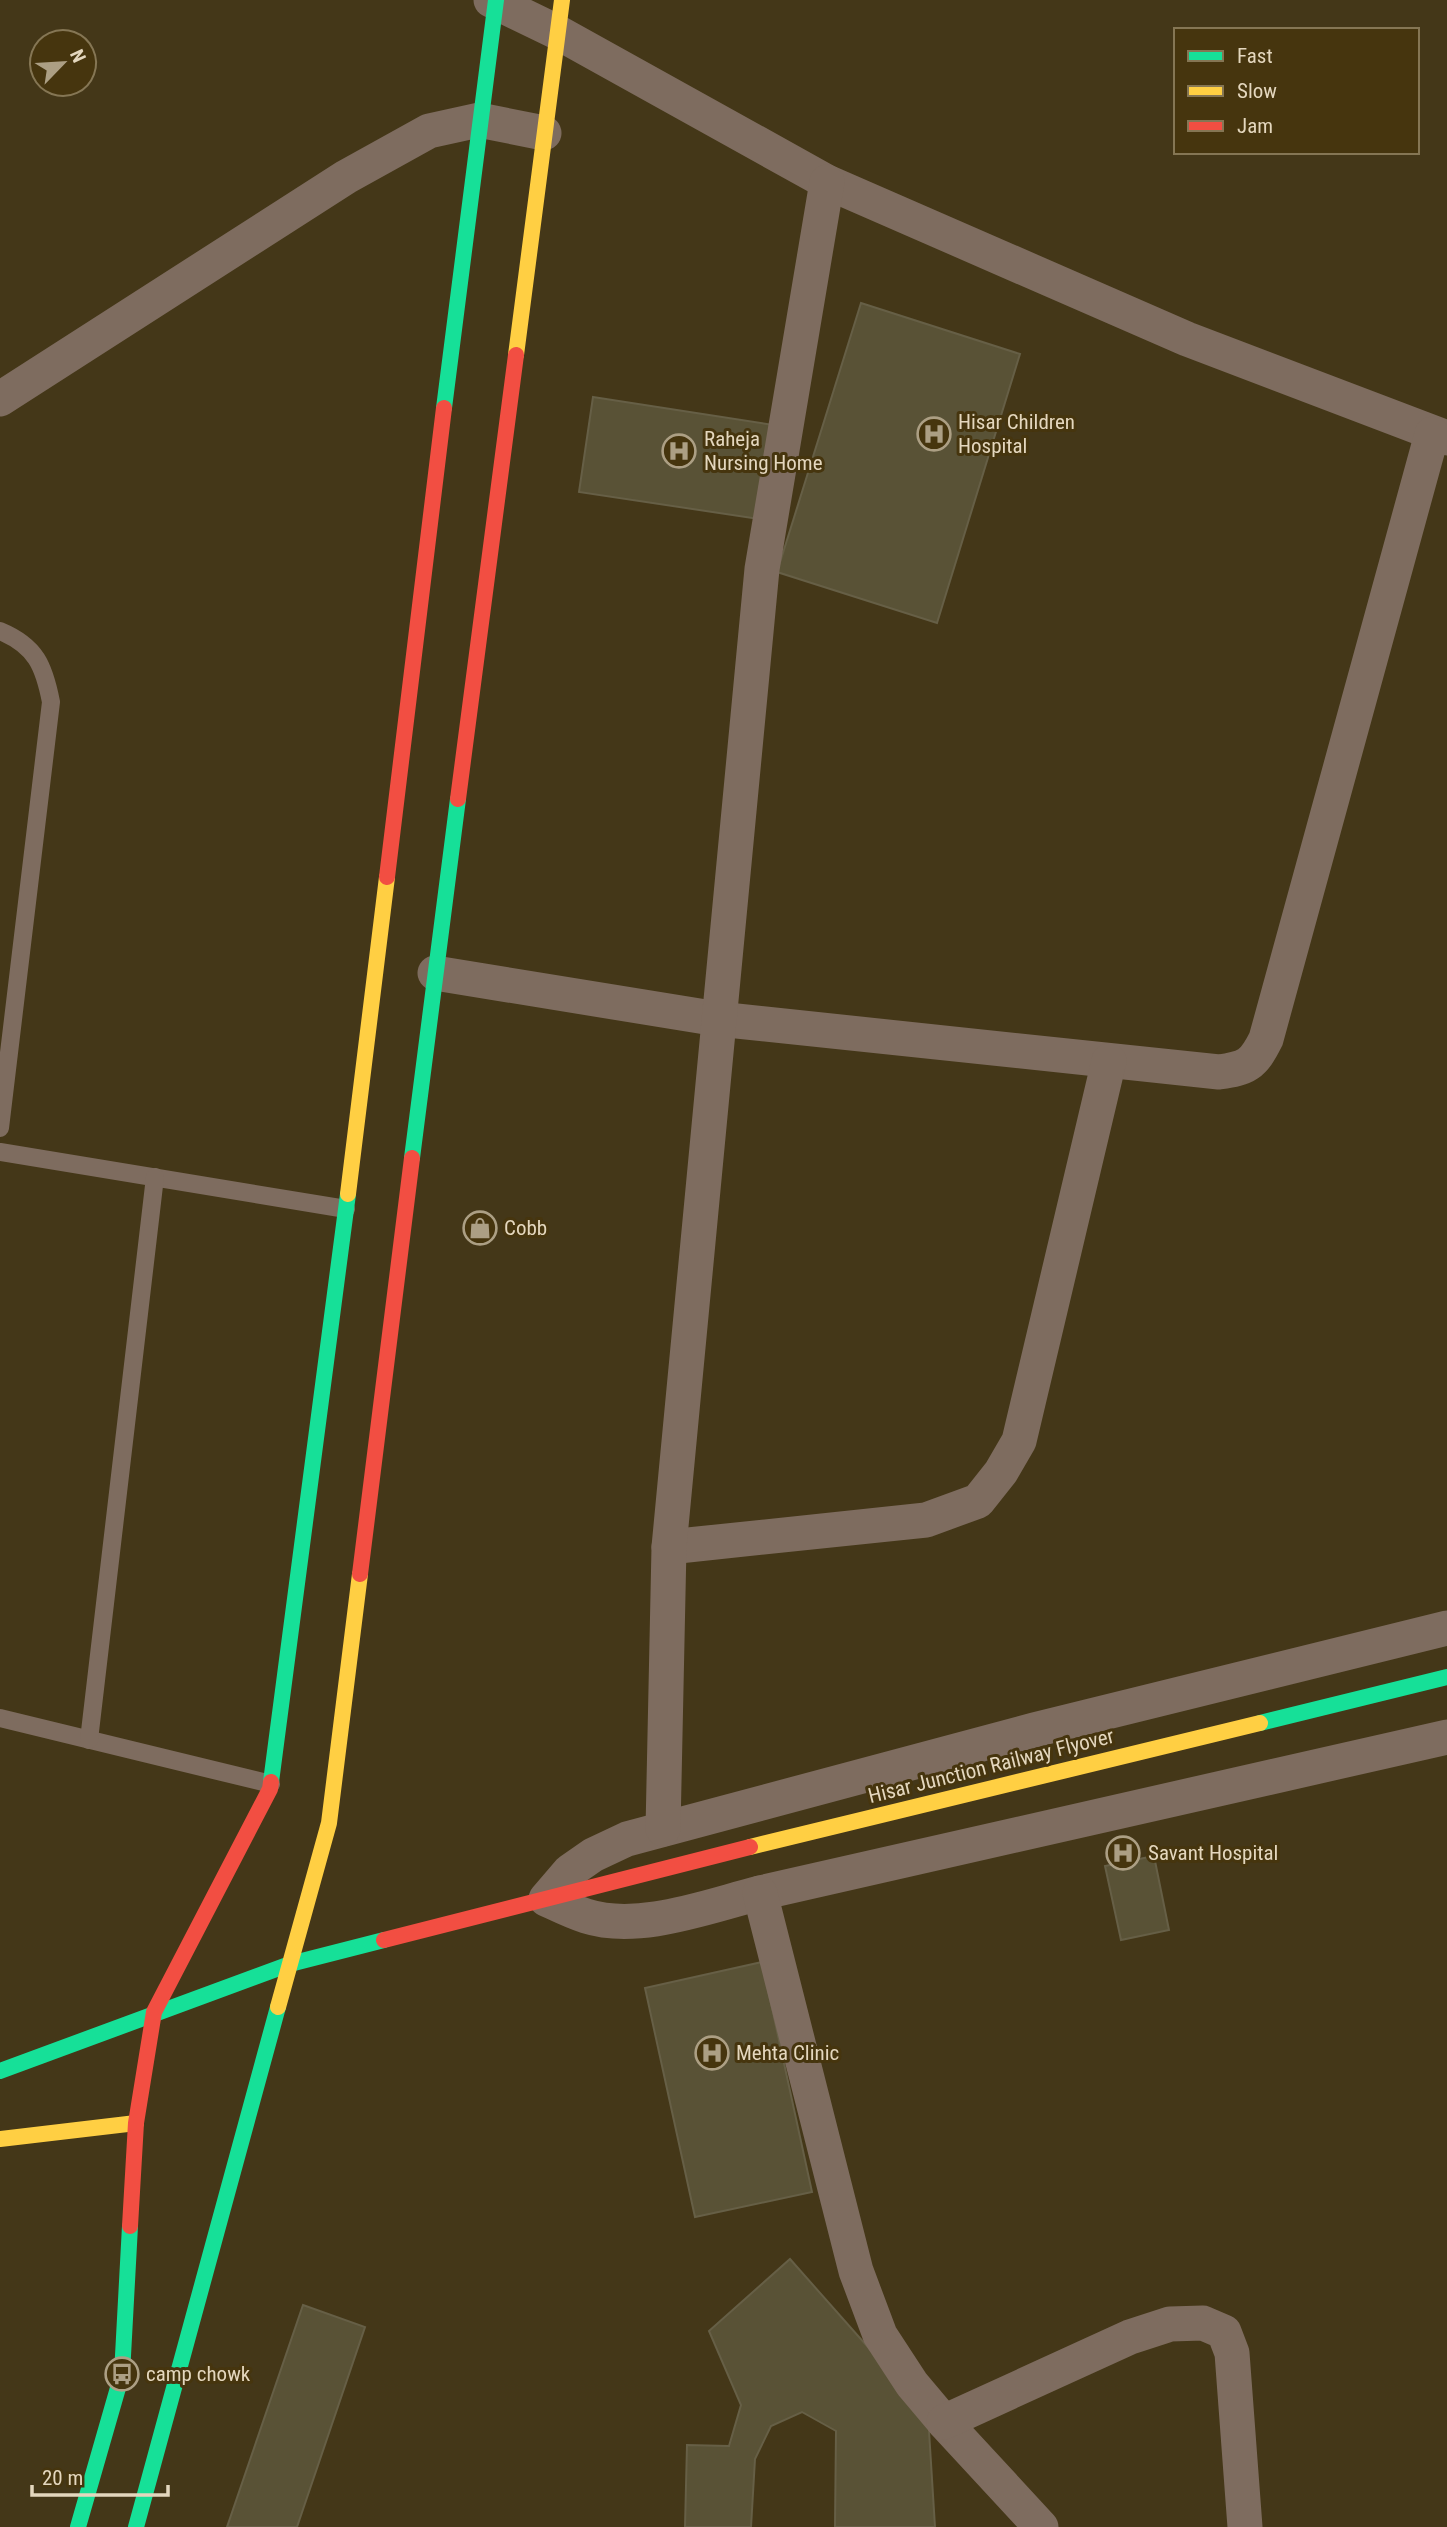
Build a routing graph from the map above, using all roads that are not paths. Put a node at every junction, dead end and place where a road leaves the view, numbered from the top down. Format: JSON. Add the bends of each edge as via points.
{"nodes":[{"id":1,"x":494,"y":1,"type":"edge"},
{"id":2,"x":560,"y":16,"type":"edge"},
{"id":3,"x":479,"y":120,"type":"junction"},
{"id":4,"x":544,"y":133,"type":"junction"},
{"id":5,"x":827,"y":181,"type":"junction"},
{"id":6,"x":0,"y":399,"type":"edge"},
{"id":7,"x":1440,"y":436,"type":"edge"},
{"id":8,"x":0,"y":631,"type":"edge"},
{"id":9,"x":435,"y":973,"type":"junction"},
{"id":10,"x":718,"y":1019,"type":"junction"},
{"id":11,"x":1109,"y":1061,"type":"junction"},
{"id":12,"x":0,"y":1128,"type":"edge"},
{"id":13,"x":0,"y":1152,"type":"edge"},
{"id":14,"x":155,"y":1177,"type":"junction"},
{"id":15,"x":346,"y":1209,"type":"junction"},
{"id":16,"x":669,"y":1547,"type":"junction"},
{"id":17,"x":1447,"y":1628,"type":"edge"},
{"id":18,"x":1447,"y":1676,"type":"edge"},
{"id":19,"x":0,"y":1718,"type":"edge"},
{"id":20,"x":1447,"y":1737,"type":"edge"},
{"id":21,"x":89,"y":1740,"type":"junction"},
{"id":22,"x":271,"y":1784,"type":"junction"},
{"id":23,"x":663,"y":1829,"type":"junction"},
{"id":24,"x":760,"y":1893,"type":"junction"},
{"id":25,"x":547,"y":1899,"type":"junction"},
{"id":26,"x":290,"y":1964,"type":"junction"},
{"id":27,"x":155,"y":2012,"type":"junction"},
{"id":28,"x":0,"y":2071,"type":"edge"},
{"id":29,"x":136,"y":2123,"type":"junction"},
{"id":30,"x":0,"y":2139,"type":"edge"},
{"id":31,"x":944,"y":2423,"type":"junction"},
{"id":32,"x":78,"y":2527,"type":"edge"},
{"id":33,"x":136,"y":2527,"type":"edge"},
{"id":34,"x":1041,"y":2527,"type":"edge"},
{"id":35,"x":1245,"y":2527,"type":"edge"}],
"edges":[{"from":1,"to":2,"type":"street"},
{"from":1,"to":3,"type":"main road"},
{"from":2,"to":4,"type":"main road"},
{"from":2,"to":5,"type":"street"},
{"from":3,"to":4,"type":"street"},
{"from":3,"to":6,"type":"street","via":[[429,131],[346,177]]},
{"from":3,"to":15,"type":"main road"},
{"from":4,"to":9,"type":"main road"},
{"from":5,"to":7,"type":"street","via":[[1188,339]]},
{"from":5,"to":10,"type":"street","via":[[762,569]]},
{"from":7,"to":11,"type":"street","via":[[1257,1058],[1242,1069],[1219,1072]]},
{"from":8,"to":12,"type":"lane","via":[[26,645],[39,662],[51,702]]},
{"from":9,"to":10,"type":"street"},
{"from":9,"to":26,"type":"main road","via":[[329,1824]]},
{"from":10,"to":11,"type":"street"},
{"from":10,"to":16,"type":"street"},
{"from":11,"to":16,"type":"street","via":[[1019,1441],[978,1501],[926,1520]]},
{"from":13,"to":14,"type":"lane"},
{"from":14,"to":15,"type":"lane"},
{"from":14,"to":21,"type":"lane"},
{"from":15,"to":22,"type":"main road"},
{"from":16,"to":23,"type":"street"},
{"from":17,"to":23,"type":"street","via":[[1034,1730]]},
{"from":18,"to":25,"type":"main road","name":"Hisar Junction Railway Flyover"},
{"from":19,"to":21,"type":"lane"},
{"from":20,"to":24,"type":"street"},
{"from":21,"to":22,"type":"lane"},
{"from":22,"to":27,"type":"main road"},
{"from":23,"to":25,"type":"street","via":[[593,1855],[570,1871]]},
{"from":24,"to":25,"type":"street","via":[[650,1920],[616,1921],[586,1916]]},
{"from":24,"to":31,"type":"street","via":[[856,2271],[880,2335]]},
{"from":25,"to":26,"type":"main road","name":"Hisar Junction Railway Flyover"},
{"from":26,"to":27,"type":"main road","name":"Hisar Junction Railway Flyover"},
{"from":26,"to":33,"type":"main road"},
{"from":27,"to":28,"type":"main road","name":"Hisar Junction Railway Flyover"},
{"from":27,"to":29,"type":"main road"},
{"from":29,"to":30,"type":"main road"},
{"from":29,"to":32,"type":"main road","via":[[122,2374]]},
{"from":31,"to":34,"type":"street"},
{"from":31,"to":35,"type":"street","via":[[1130,2337],[1170,2324],[1203,2323],[1224,2332],[1233,2353]]}]}
